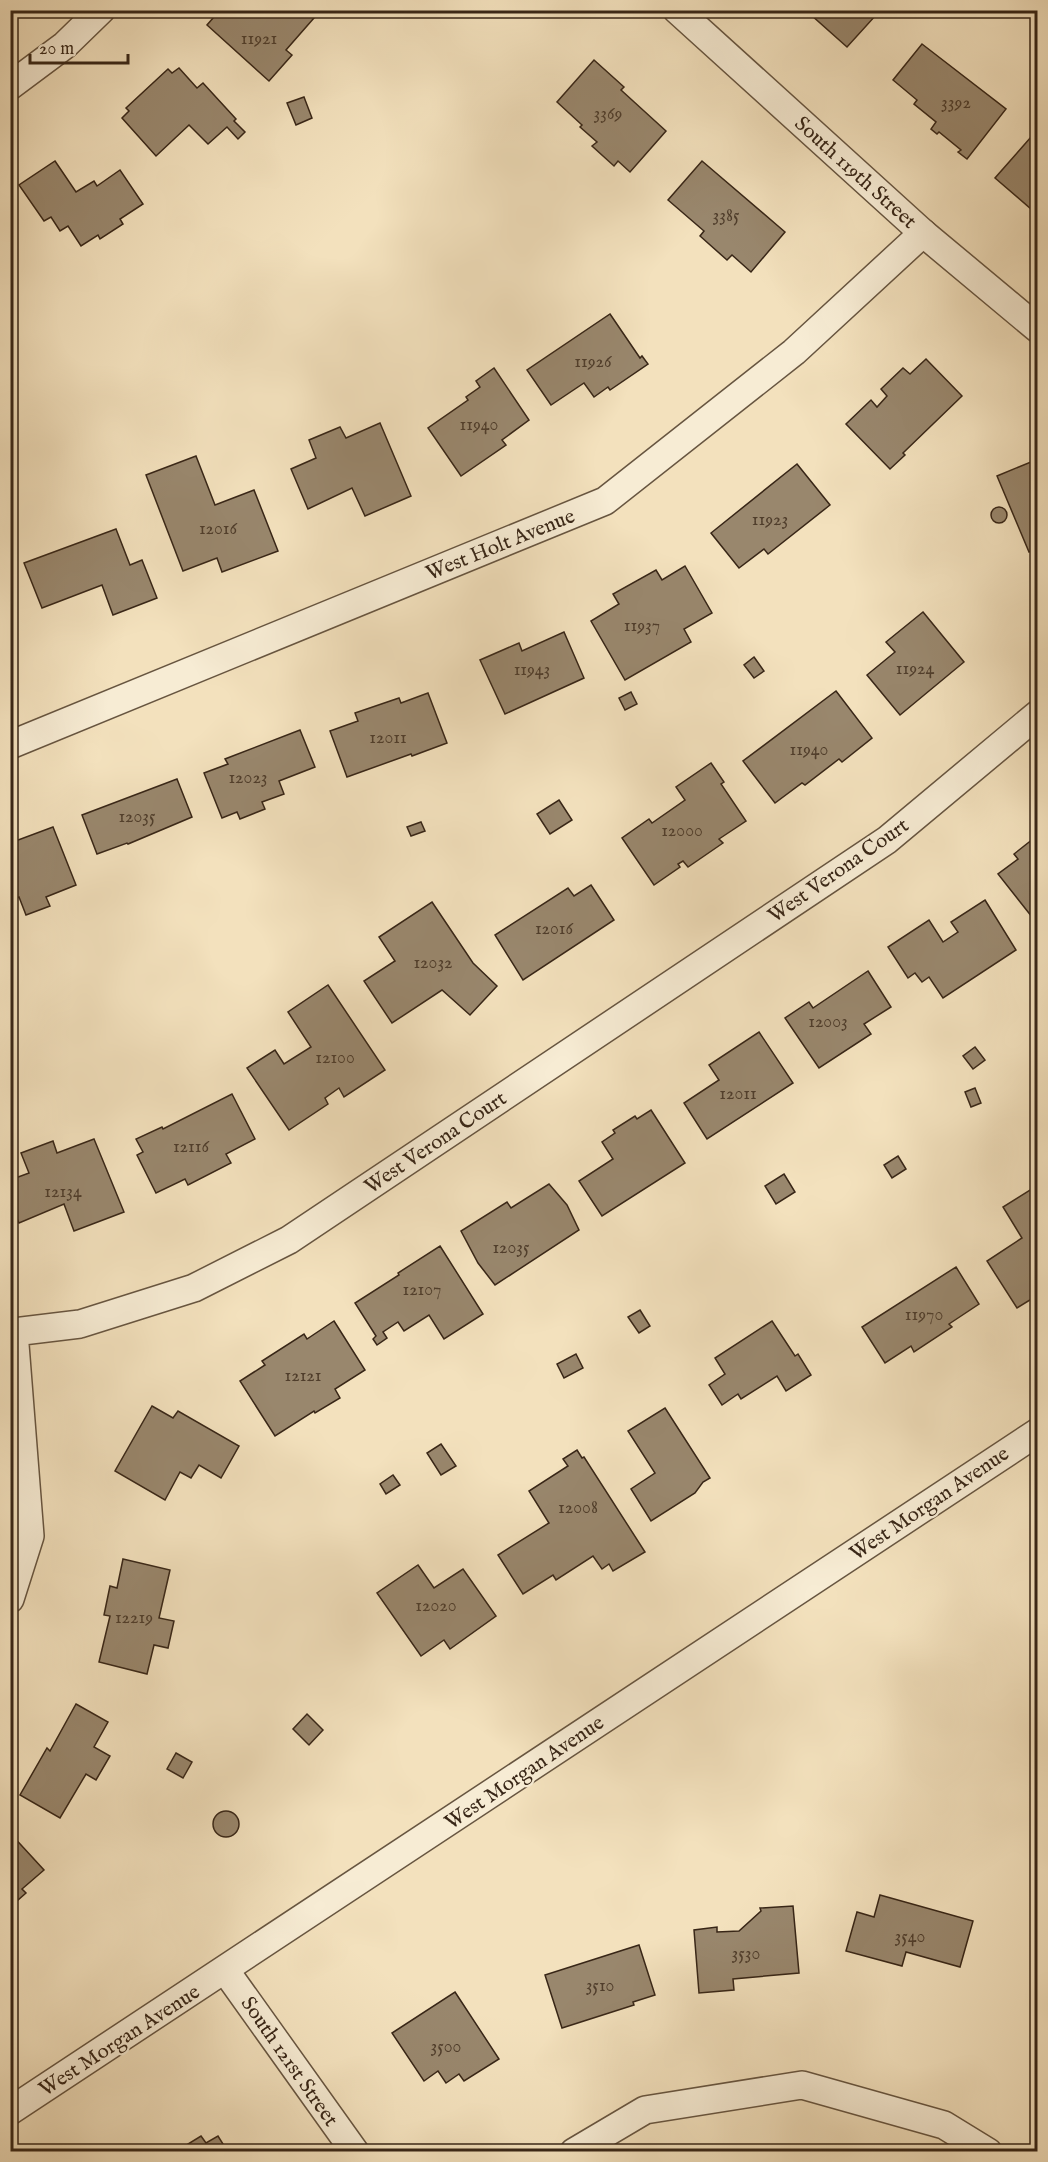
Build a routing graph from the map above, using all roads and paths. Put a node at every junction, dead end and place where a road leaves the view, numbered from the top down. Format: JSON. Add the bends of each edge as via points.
{"nodes":[{"id":1,"x":101,"y":10,"type":"edge"},
{"id":2,"x":677,"y":10,"type":"edge"},
{"id":3,"x":10,"y":86,"type":"edge"},
{"id":4,"x":923,"y":233,"type":"junction"},
{"id":5,"x":1038,"y":329,"type":"edge"},
{"id":6,"x":1038,"y":714,"type":"edge"},
{"id":7,"x":10,"y":745,"type":"edge"},
{"id":8,"x":12,"y":1332,"type":"edge"},
{"id":9,"x":1038,"y":1432,"type":"edge"},
{"id":10,"x":10,"y":1599,"type":"edge"},
{"id":11,"x":225,"y":1970,"type":"junction"},
{"id":12,"x":10,"y":2112,"type":"edge"},
{"id":13,"x":354,"y":2151,"type":"edge"},
{"id":14,"x":574,"y":2151,"type":"edge"},
{"id":15,"x":988,"y":2151,"type":"edge"}],
"edges":[{"from":1,"to":3,"type":"street","via":[[65,45]]},
{"from":2,"to":4,"type":"street","name":"South 119th Street"},
{"from":4,"to":5,"type":"street","name":"South 119th Street"},
{"from":4,"to":7,"type":"street","name":"West Holt Avenue","via":[[794,352],[604,501]]},
{"from":6,"to":8,"type":"street","name":"West Verona Court","via":[[887,840],[289,1240],[194,1288],[80,1324]]},
{"from":8,"to":10,"type":"street","name":"West Verona Court","via":[[30,1536]]},
{"from":9,"to":11,"type":"street","name":"West Morgan Avenue"},
{"from":11,"to":12,"type":"street","name":"West Morgan Avenue"},
{"from":11,"to":13,"type":"street","name":"South 121st Street"},
{"from":14,"to":15,"type":"street","via":[[645,2110],[802,2085],[944,2125]]}]}
